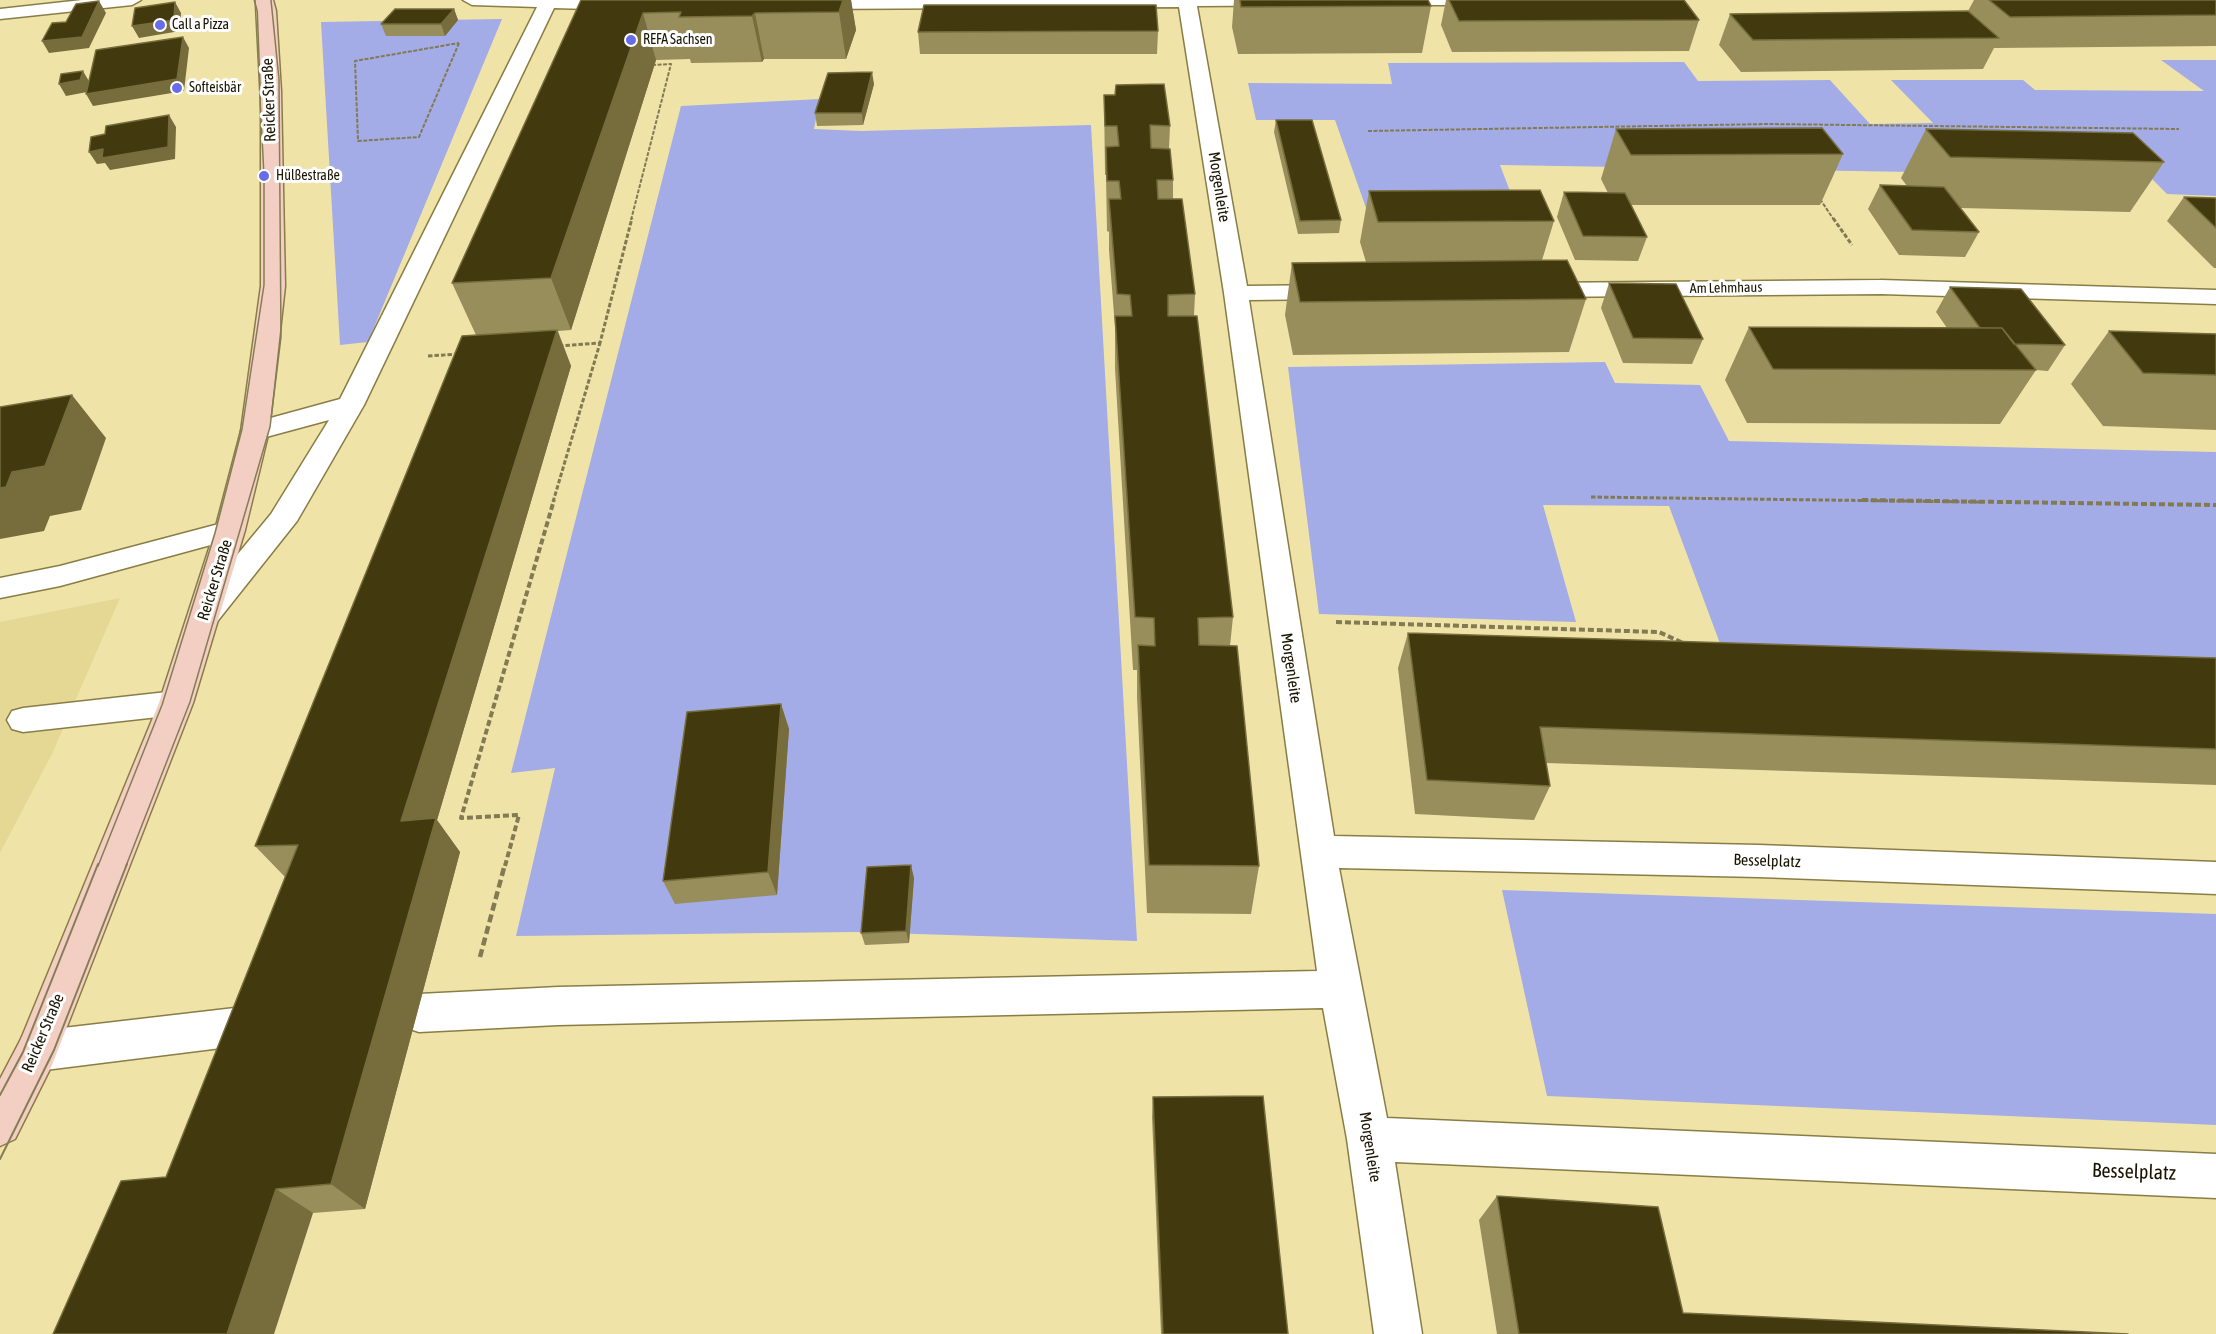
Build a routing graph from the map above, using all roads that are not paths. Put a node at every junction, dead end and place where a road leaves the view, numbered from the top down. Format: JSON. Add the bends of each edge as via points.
{"nodes":[{"id":1,"x":132,"y":0,"type":"edge"},
{"id":2,"x":264,"y":0,"type":"edge"},
{"id":3,"x":472,"y":0,"type":"edge"},
{"id":4,"x":1354,"y":0,"type":"edge"},
{"id":5,"x":1369,"y":0,"type":"edge"},
{"id":6,"x":1489,"y":0,"type":"edge"},
{"id":7,"x":1187,"y":1,"type":"edge"},
{"id":8,"x":549,"y":2,"type":"edge"},
{"id":9,"x":795,"y":4,"type":"edge"},
{"id":10,"x":641,"y":5,"type":"edge"},
{"id":11,"x":0,"y":14,"type":"edge"},
{"id":12,"x":1511,"y":290,"type":"edge"},
{"id":13,"x":1356,"y":292,"type":"edge"},
{"id":14,"x":1236,"y":293,"type":"junction"},
{"id":15,"x":2216,"y":297,"type":"edge"},
{"id":16,"x":351,"y":405,"type":"junction"},
{"id":17,"x":255,"y":431,"type":"junction"},
{"id":18,"x":230,"y":530,"type":"junction"},
{"id":19,"x":0,"y":588,"type":"edge"},
{"id":20,"x":205,"y":615,"type":"junction"},
{"id":21,"x":176,"y":703,"type":"junction"},
{"id":22,"x":23,"y":720,"type":"dead end"},
{"id":23,"x":1318,"y":852,"type":"junction"},
{"id":24,"x":2216,"y":878,"type":"edge"},
{"id":25,"x":1340,"y":989,"type":"junction"},
{"id":26,"x":419,"y":1013,"type":"dead end"},
{"id":27,"x":274,"y":1022,"type":"edge"},
{"id":28,"x":37,"y":1051,"type":"junction"},
{"id":29,"x":0,"y":1124,"type":"edge"},
{"id":30,"x":1369,"y":1139,"type":"junction"},
{"id":31,"x":2216,"y":1176,"type":"edge"},
{"id":32,"x":1398,"y":1334,"type":"edge"}],
"edges":[{"from":1,"to":11,"type":"street"},
{"from":2,"to":17,"type":"street","name":"Reicker Straße","via":[[271,91],[273,286]]},
{"from":3,"to":8,"type":"street"},
{"from":4,"to":7,"type":"street"},
{"from":5,"to":6,"type":"street"},
{"from":7,"to":9,"type":"street"},
{"from":7,"to":14,"type":"street","name":"Morgenleite"},
{"from":8,"to":10,"type":"street"},
{"from":8,"to":16,"type":"street"},
{"from":12,"to":15,"type":"street","name":"Am Lehmhaus","via":[[1881,287]]},
{"from":13,"to":14,"type":"street"},
{"from":14,"to":23,"type":"street","name":"Morgenleite"},
{"from":16,"to":17,"type":"street"},
{"from":16,"to":20,"type":"street","via":[[282,521]]},
{"from":17,"to":18,"type":"street","name":"Reicker Straße"},
{"from":18,"to":19,"type":"lane","via":[[60,576]]},
{"from":18,"to":20,"type":"street","name":"Reicker Straße"},
{"from":20,"to":21,"type":"street","name":"Reicker Straße"},
{"from":21,"to":22,"type":"lane"},
{"from":21,"to":28,"type":"street","name":"Reicker Straße"},
{"from":23,"to":24,"type":"street","name":"Besselplatz","via":[[1771,861]]},
{"from":23,"to":25,"type":"street","name":"Morgenleite"},
{"from":25,"to":26,"type":"street","via":[[558,1006]]},
{"from":25,"to":30,"type":"street","name":"Morgenleite"},
{"from":27,"to":28,"type":"street"},
{"from":28,"to":29,"type":"street","name":"Reicker Straße"},
{"from":30,"to":31,"type":"street","name":"Besselplatz"},
{"from":30,"to":32,"type":"street","name":"Morgenleite"}]}
